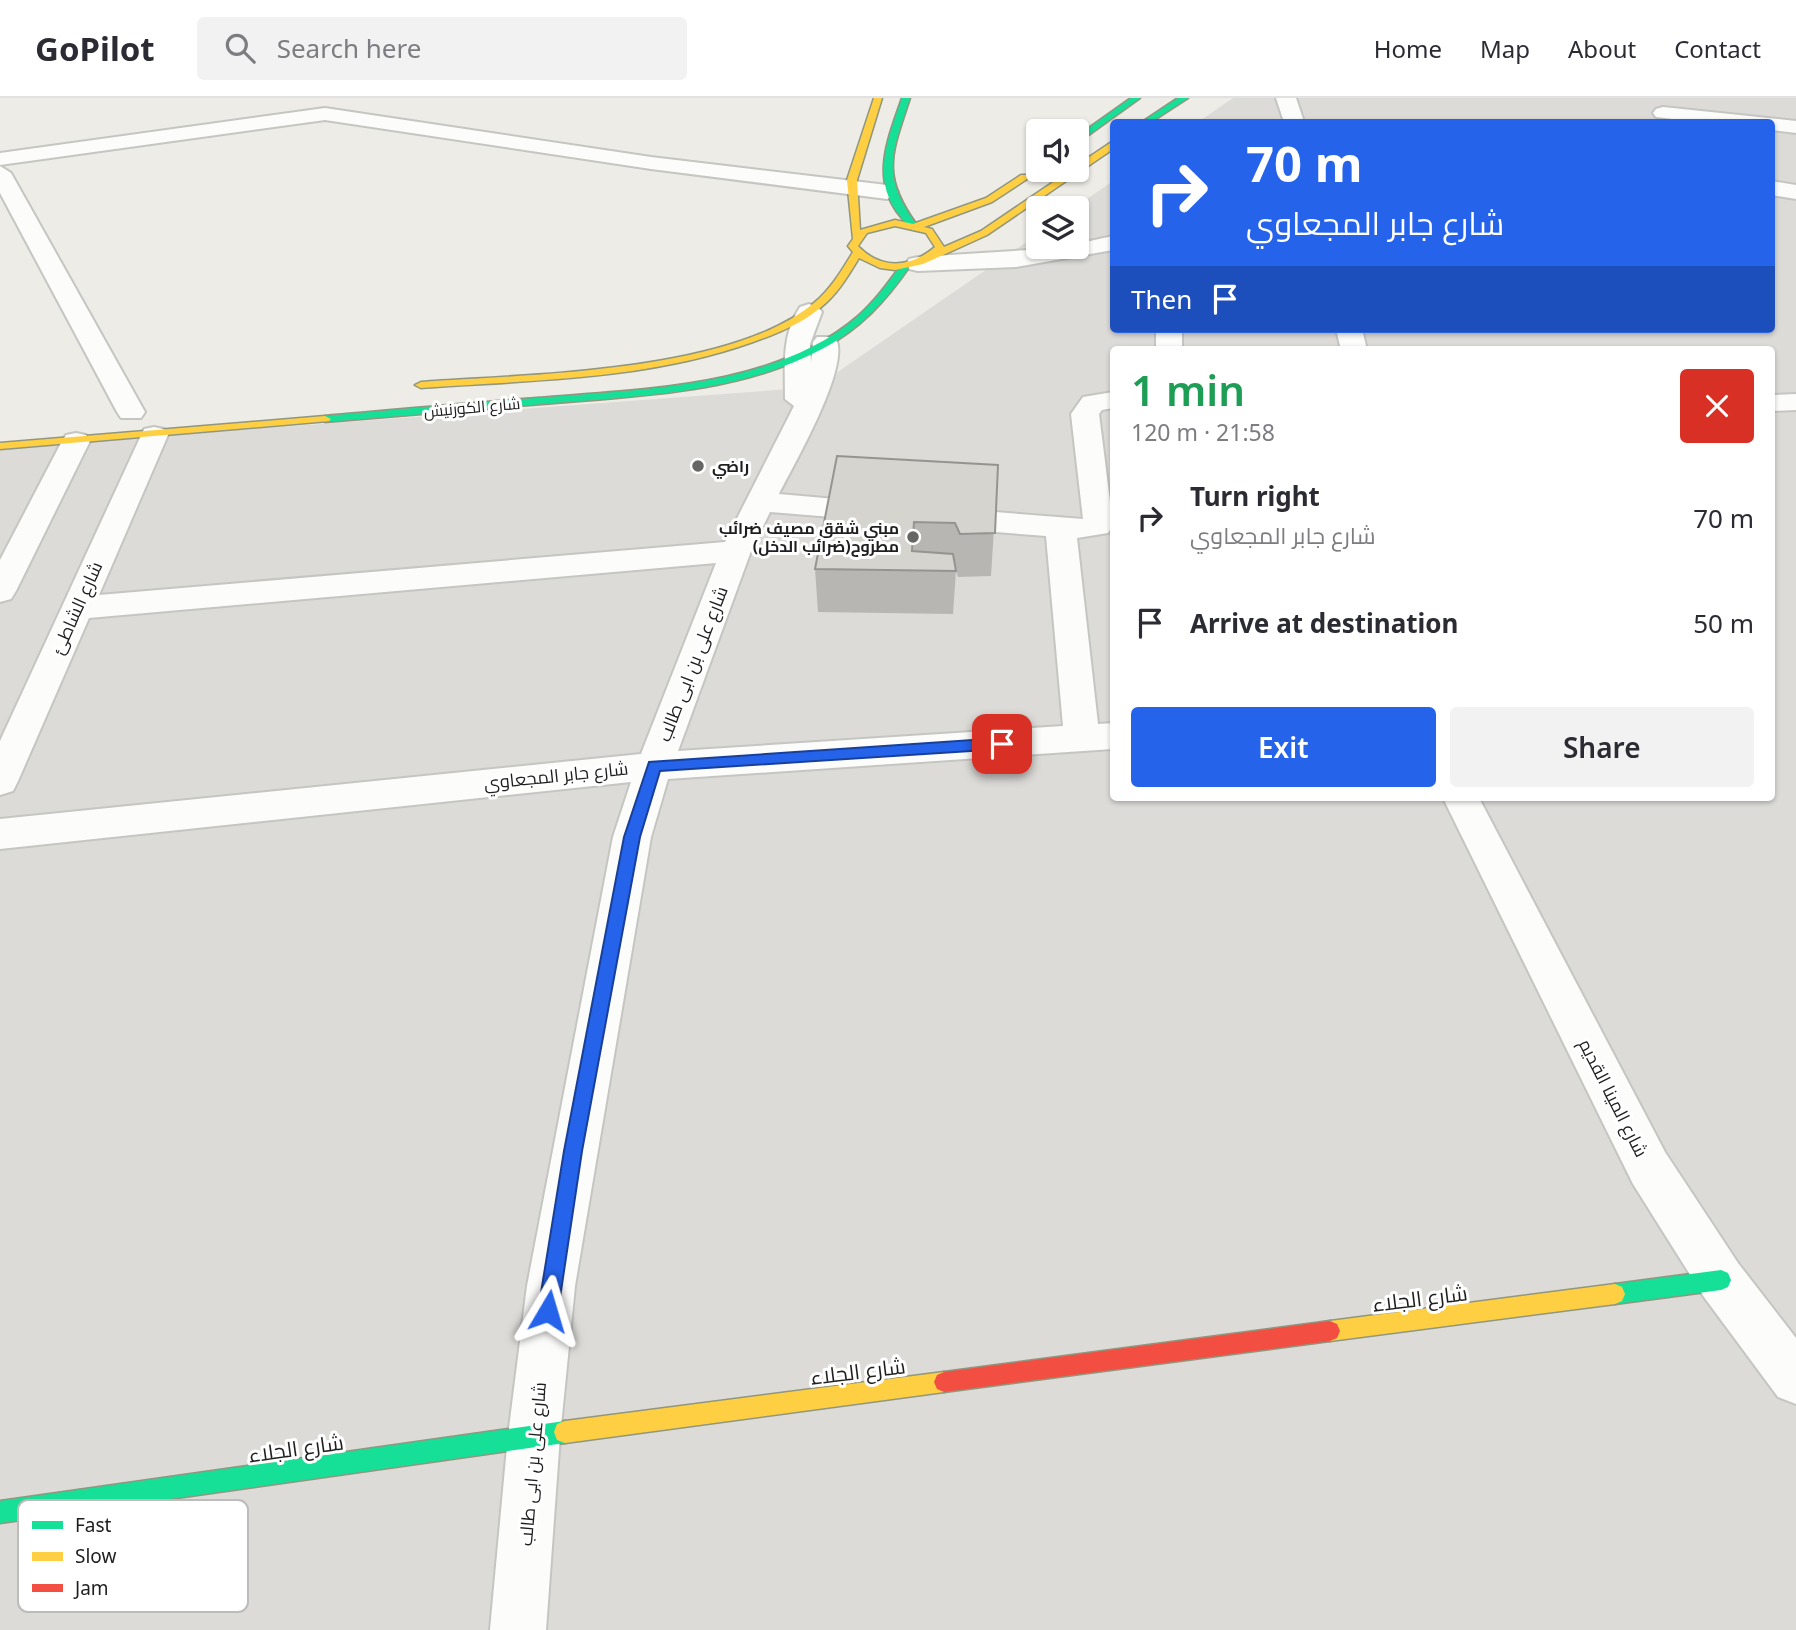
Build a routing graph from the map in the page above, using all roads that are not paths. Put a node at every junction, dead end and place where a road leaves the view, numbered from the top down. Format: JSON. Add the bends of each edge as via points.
{"nodes":[{"id":1,"x":878,"y":98,"type":"edge"},
{"id":2,"x":906,"y":98,"type":"edge"},
{"id":3,"x":1136,"y":98,"type":"edge"},
{"id":4,"x":1184,"y":98,"type":"edge"},
{"id":5,"x":1286,"y":98,"type":"edge"},
{"id":6,"x":1662,"y":111,"type":"edge"},
{"id":7,"x":1151,"y":119,"type":"edge"},
{"id":8,"x":1293,"y":119,"type":"edge"},
{"id":9,"x":1730,"y":119,"type":"edge"},
{"id":10,"x":1775,"y":124,"type":"edge"},
{"id":11,"x":1796,"y":127,"type":"edge"},
{"id":12,"x":1089,"y":132,"type":"edge"},
{"id":13,"x":1110,"y":147,"type":"edge"},
{"id":14,"x":0,"y":159,"type":"edge"},
{"id":15,"x":0,"y":173,"type":"edge"},
{"id":16,"x":1026,"y":176,"type":"edge"},
{"id":17,"x":1775,"y":189,"type":"edge"},
{"id":18,"x":1796,"y":192,"type":"edge"},
{"id":19,"x":889,"y":198,"type":"junction"},
{"id":20,"x":852,"y":199,"type":"junction"},
{"id":21,"x":914,"y":225,"type":"junction"},
{"id":22,"x":1110,"y":244,"type":"edge"},
{"id":23,"x":856,"y":246,"type":"junction"},
{"id":24,"x":920,"y":261,"type":"junction"},
{"id":25,"x":809,"y":312,"type":"junction"},
{"id":26,"x":746,"y":341,"type":"junction"},
{"id":27,"x":811,"y":349,"type":"junction"},
{"id":28,"x":707,"y":351,"type":"junction"},
{"id":29,"x":717,"y":381,"type":"junction"},
{"id":30,"x":406,"y":386,"type":"dead end"},
{"id":31,"x":1110,"y":400,"type":"edge"},
{"id":32,"x":1796,"y":402,"type":"edge"},
{"id":33,"x":1775,"y":403,"type":"edge"},
{"id":34,"x":137,"y":418,"type":"junction"},
{"id":35,"x":76,"y":441,"type":"junction"},
{"id":36,"x":0,"y":446,"type":"edge"},
{"id":37,"x":761,"y":502,"type":"junction"},
{"id":38,"x":1060,"y":527,"type":"junction"},
{"id":39,"x":736,"y":551,"type":"junction"},
{"id":40,"x":3,"y":578,"type":"edge"},
{"id":41,"x":77,"y":608,"type":"junction"},
{"id":42,"x":1098,"y":737,"type":"edge"},
{"id":43,"x":654,"y":766,"type":"junction"},
{"id":44,"x":0,"y":781,"type":"edge"},
{"id":45,"x":1463,"y":801,"type":"edge"},
{"id":46,"x":0,"y":834,"type":"edge"},
{"id":47,"x":1721,"y":1280,"type":"junction"},
{"id":48,"x":1796,"y":1379,"type":"edge"},
{"id":49,"x":534,"y":1436,"type":"junction"},
{"id":50,"x":84,"y":1500,"type":"edge"},
{"id":51,"x":18,"y":1509,"type":"edge"},
{"id":52,"x":0,"y":1512,"type":"edge"},
{"id":53,"x":518,"y":1630,"type":"edge"}],
"edges":[{"from":1,"to":20,"type":"street","via":[[854,172]]},
{"from":2,"to":19,"type":"street","via":[[885,172]]},
{"from":3,"to":12,"type":"street"},
{"from":4,"to":7,"type":"street"},
{"from":5,"to":8,"type":"street"},
{"from":6,"to":9,"type":"street"},
{"from":10,"to":11,"type":"street"},
{"from":13,"to":24,"type":"street","name":"شارع الكورنيش","via":[[984,233]]},
{"from":14,"to":20,"type":"street","via":[[325,114]]},
{"from":15,"to":34,"type":"street"},
{"from":16,"to":21,"type":"street","via":[[989,200]]},
{"from":17,"to":18,"type":"street"},
{"from":19,"to":20,"type":"street"},
{"from":19,"to":21,"type":"street"},
{"from":20,"to":23,"type":"street"},
{"from":21,"to":23,"type":"street","via":[[878,225]]},
{"from":21,"to":24,"type":"street","via":[[939,241]]},
{"from":22,"to":24,"type":"street","via":[[1023,260]]},
{"from":23,"to":24,"type":"street","via":[[877,264]]},
{"from":23,"to":25,"type":"street","name":"شارع الكورنيش","via":[[838,284]]},
{"from":24,"to":27,"type":"street","name":"شارع الكورنيش","via":[[875,306]]},
{"from":25,"to":26,"type":"street","name":"شارع الكورنيش"},
{"from":25,"to":27,"type":"street","name":"شارع على بن ابى طالب"},
{"from":26,"to":27,"type":"street"},
{"from":26,"to":28,"type":"street","name":"شارع الكورنيش"},
{"from":27,"to":29,"type":"street","name":"شارع الكورنيش"},
{"from":27,"to":37,"type":"street","name":"شارع على بن ابى طالب","via":[[816,390]]},
{"from":28,"to":29,"type":"street"},
{"from":28,"to":30,"type":"street","name":"شارع الكورنيش","via":[[612,367]]},
{"from":29,"to":34,"type":"street","name":"شارع الكورنيش","via":[[628,393]]},
{"from":31,"to":38,"type":"street","via":[[1093,403],[1085,414],[1100,523],[1091,529]]},
{"from":32,"to":33,"type":"street"},
{"from":34,"to":35,"type":"street","name":"شارع الكورنيش"},
{"from":34,"to":41,"type":"street","name":"شارع الشاطئ"},
{"from":35,"to":36,"type":"street","name":"شارع الكورنيش"},
{"from":35,"to":40,"type":"street"},
{"from":37,"to":38,"type":"street"},
{"from":37,"to":39,"type":"street","name":"شارع على بن ابى طالب"},
{"from":38,"to":42,"type":"street"},
{"from":39,"to":41,"type":"street"},
{"from":39,"to":43,"type":"street","name":"شارع على بن ابى طالب"},
{"from":41,"to":44,"type":"street","name":"شارع الشاطئ"},
{"from":42,"to":43,"type":"street","name":"شارع جابر المجعاوي"},
{"from":43,"to":46,"type":"street","name":"شارع جابر المجعاوي"},
{"from":43,"to":49,"type":"street","name":"شارع على بن ابى طالب","via":[[632,837],[573,1151]]},
{"from":45,"to":47,"type":"street","name":"شارع المينا القديم","via":[[1649,1168]]},
{"from":47,"to":48,"type":"street","name":"شارع المينا القديم"},
{"from":47,"to":49,"type":"street","name":"شارع الجلاء"},
{"from":49,"to":50,"type":"street","name":"شارع الجلاء"},
{"from":49,"to":53,"type":"street","name":"شارع على بن ابى طالب"},
{"from":51,"to":52,"type":"street","name":"شارع الجلاء"}]}
